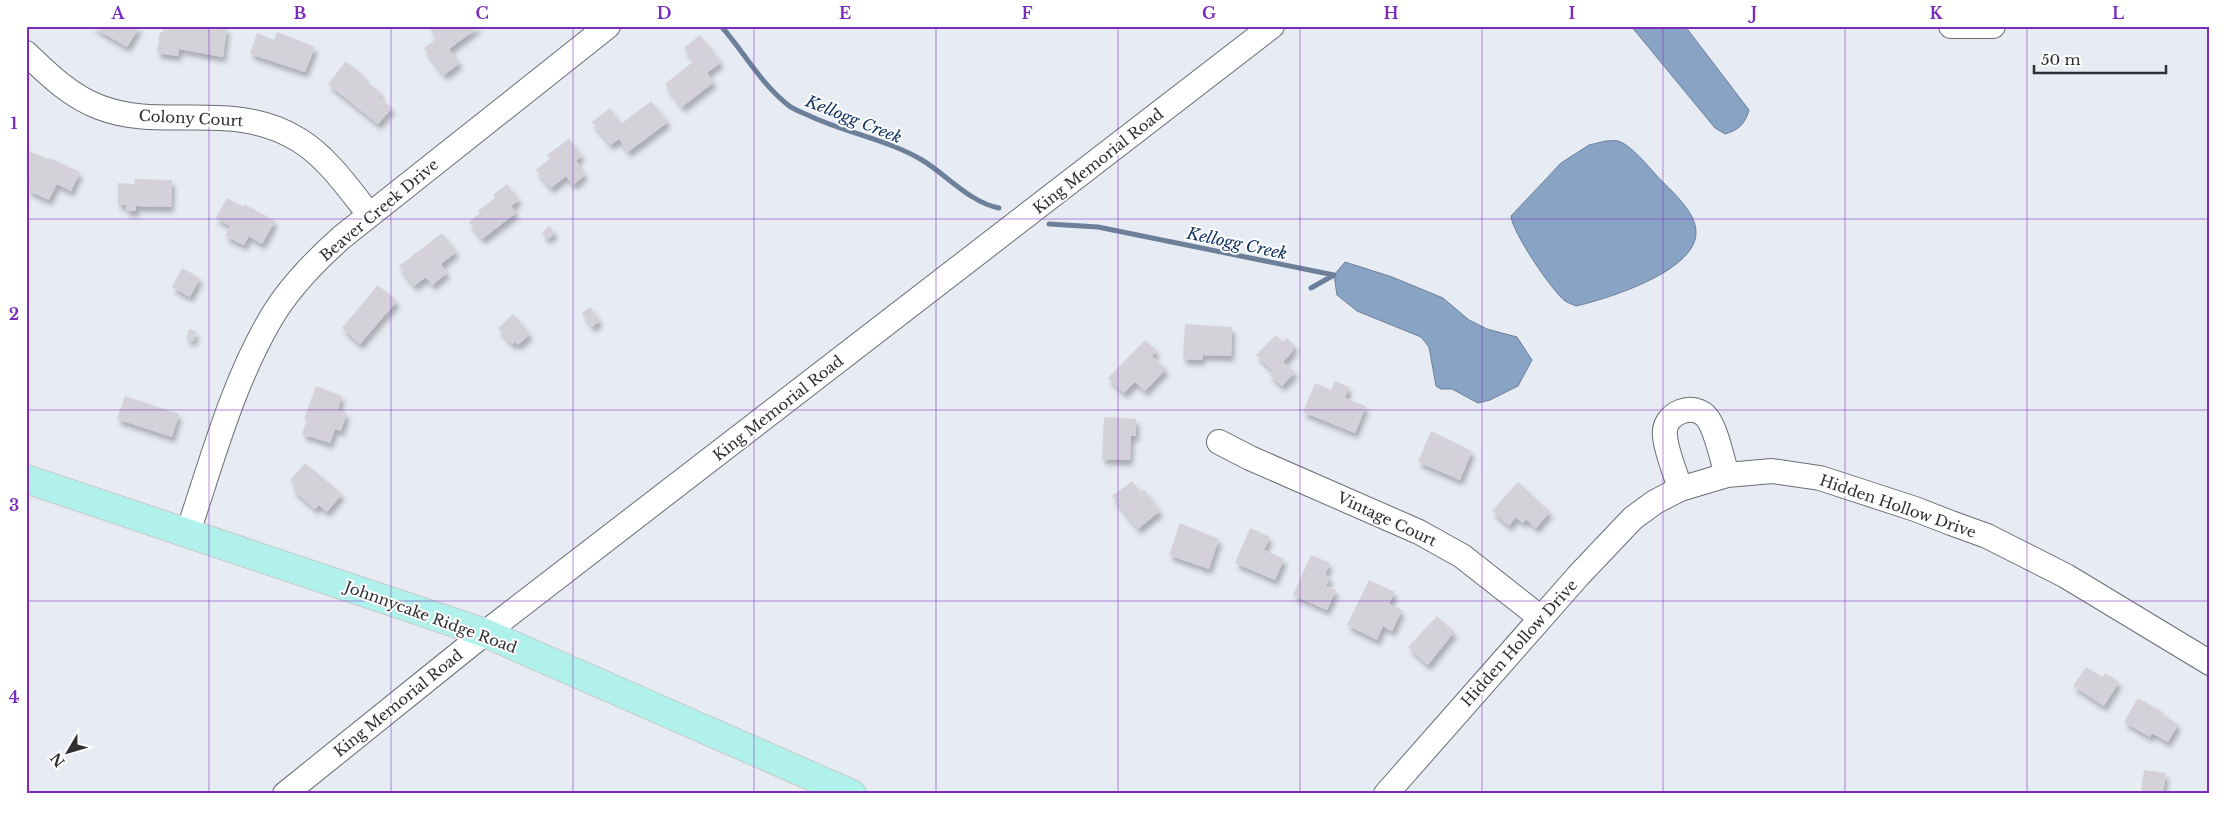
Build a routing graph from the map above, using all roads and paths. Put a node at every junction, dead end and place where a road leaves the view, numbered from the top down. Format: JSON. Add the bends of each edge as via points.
{"nodes":[{"id":1,"x":608,"y":26,"type":"edge"},
{"id":2,"x":1272,"y":26,"type":"edge"},
{"id":3,"x":1951,"y":26,"type":"edge"},
{"id":4,"x":1993,"y":26,"type":"edge"},
{"id":5,"x":26,"y":52,"type":"edge"},
{"id":6,"x":369,"y":214,"type":"junction"},
{"id":7,"x":1219,"y":442,"type":"dead end"},
{"id":8,"x":1727,"y":475,"type":"junction"},
{"id":9,"x":26,"y":479,"type":"edge"},
{"id":10,"x":1680,"y":489,"type":"junction"},
{"id":11,"x":188,"y":532,"type":"junction"},
{"id":12,"x":1541,"y":618,"type":"junction"},
{"id":13,"x":485,"y":633,"type":"junction"},
{"id":14,"x":2210,"y":663,"type":"edge"},
{"id":15,"x":285,"y":794,"type":"edge"},
{"id":16,"x":852,"y":794,"type":"edge"},
{"id":17,"x":1386,"y":794,"type":"edge"}],
"edges":[{"from":1,"to":6,"type":"street","name":"Beaver Creek Drive"},
{"from":2,"to":13,"type":"street","name":"King Memorial Road"},
{"from":3,"to":4,"type":"street"},
{"from":5,"to":6,"type":"street","name":"Colony Court","via":[[51,77],[79,98],[100,108],[122,114],[239,118],[283,131],[321,157]]},
{"from":6,"to":11,"type":"street","name":"Beaver Creek Drive","via":[[319,257],[271,319],[240,382]]},
{"from":7,"to":12,"type":"street","name":"Vintage Court","via":[[1419,532],[1462,556]]},
{"from":8,"to":10,"type":"street","name":"Hidden Hollow Drive"},
{"from":8,"to":10,"type":"street","via":[[1709,420],[1700,412],[1682,411],[1668,422],[1664,436]]},
{"from":8,"to":14,"type":"street","name":"Hidden Hollow Drive","via":[[1772,471],[1820,478],[1987,536],[2066,576]]},
{"from":9,"to":11,"type":"main road","name":"Johnnycake Ridge Road"},
{"from":10,"to":12,"type":"street","name":"Hidden Hollow Drive","via":[[1633,518]]},
{"from":11,"to":13,"type":"main road","name":"Johnnycake Ridge Road"},
{"from":12,"to":17,"type":"street","name":"Hidden Hollow Drive"},
{"from":13,"to":15,"type":"street","name":"King Memorial Road"},
{"from":13,"to":16,"type":"main road","name":"Johnnycake Ridge Road"}]}
